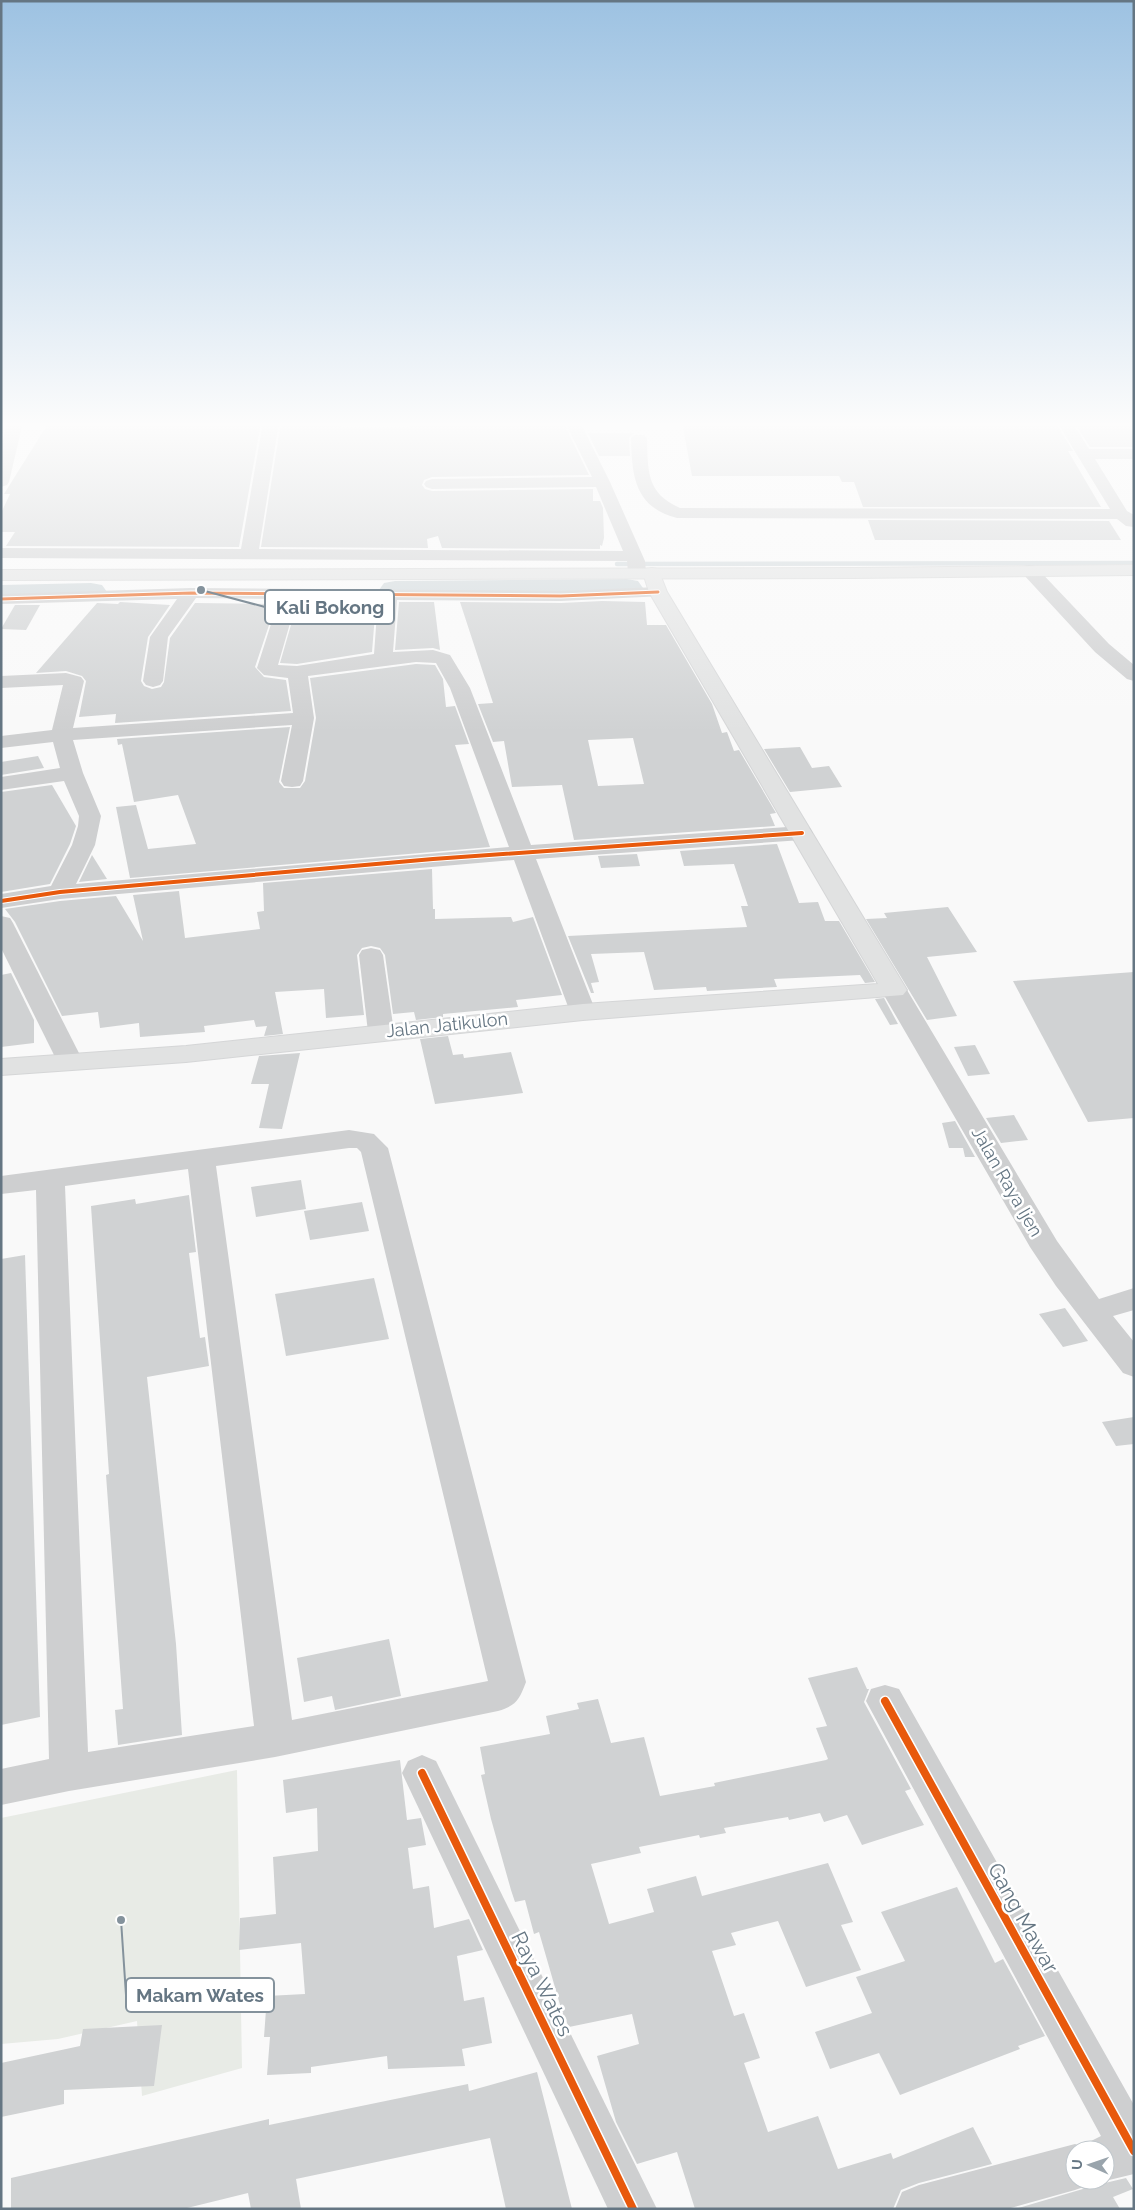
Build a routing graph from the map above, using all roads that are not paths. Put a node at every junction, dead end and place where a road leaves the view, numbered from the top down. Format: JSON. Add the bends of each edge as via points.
{"nodes":[{"id":1,"x":254,"y":525,"type":"edge"},
{"id":2,"x":621,"y":525,"type":"edge"},
{"id":3,"x":1,"y":553,"type":"edge"},
{"id":4,"x":249,"y":554,"type":"junction"},
{"id":5,"x":1028,"y":570,"type":"junction"},
{"id":6,"x":1134,"y":570,"type":"edge"},
{"id":7,"x":643,"y":574,"type":"junction"},
{"id":8,"x":1,"y":575,"type":"edge"},
{"id":9,"x":1,"y":582,"type":"edge"},
{"id":10,"x":191,"y":593,"type":"junction"},
{"id":11,"x":290,"y":593,"type":"junction"},
{"id":12,"x":388,"y":594,"type":"junction"},
{"id":13,"x":1,"y":599,"type":"edge"},
{"id":14,"x":383,"y":659,"type":"junction"},
{"id":15,"x":297,"y":672,"type":"junction"},
{"id":16,"x":1134,"y":674,"type":"edge"},
{"id":17,"x":152,"y":681,"type":"dead end"},
{"id":18,"x":1,"y":682,"type":"edge"},
{"id":19,"x":304,"y":718,"type":"junction"},
{"id":20,"x":61,"y":735,"type":"junction"},
{"id":21,"x":1,"y":742,"type":"edge"},
{"id":22,"x":72,"y":773,"type":"junction"},
{"id":23,"x":292,"y":782,"type":"dead end"},
{"id":24,"x":1,"y":784,"type":"edge"},
{"id":25,"x":802,"y":833,"type":"junction"},
{"id":26,"x":524,"y":852,"type":"junction"},
{"id":27,"x":60,"y":892,"type":"junction"},
{"id":28,"x":1,"y":901,"type":"edge"},
{"id":29,"x":1,"y":923,"type":"edge"},
{"id":30,"x":371,"y":955,"type":"dead end"},
{"id":31,"x":894,"y":990,"type":"junction"},
{"id":32,"x":583,"y":1012,"type":"junction"},
{"id":33,"x":381,"y":1032,"type":"junction"},
{"id":34,"x":70,"y":1061,"type":"junction"},
{"id":35,"x":1,"y":1067,"type":"edge"},
{"id":36,"x":201,"y":1159,"type":"junction"},
{"id":37,"x":50,"y":1178,"type":"junction"},
{"id":38,"x":1,"y":1185,"type":"edge"},
{"id":39,"x":1134,"y":1299,"type":"edge"},
{"id":40,"x":1092,"y":1312,"type":"junction"},
{"id":41,"x":1134,"y":1365,"type":"edge"},
{"id":42,"x":885,"y":1701,"type":"dead end"},
{"id":43,"x":275,"y":1740,"type":"junction"},
{"id":44,"x":69,"y":1772,"type":"junction"},
{"id":45,"x":422,"y":1773,"type":"dead end"},
{"id":46,"x":1,"y":1786,"type":"edge"},
{"id":47,"x":1134,"y":2151,"type":"edge"},
{"id":48,"x":1115,"y":2156,"type":"edge"},
{"id":49,"x":1065,"y":2170,"type":"edge"},
{"id":50,"x":633,"y":2209,"type":"edge"},
{"id":51,"x":919,"y":2209,"type":"edge"}],
"edges":[{"from":1,"to":4,"type":"street"},
{"from":2,"to":7,"type":"street"},
{"from":3,"to":4,"type":"street"},
{"from":4,"to":7,"type":"street"},
{"from":5,"to":6,"type":"main road"},
{"from":5,"to":7,"type":"main road","via":[[853,573],[819,580]]},
{"from":5,"to":16,"type":"street","via":[[1102,648]]},
{"from":7,"to":8,"type":"main road"},
{"from":7,"to":9,"type":"main road"},
{"from":7,"to":12,"type":"street","via":[[560,596]]},
{"from":7,"to":25,"type":"main road"},
{"from":10,"to":11,"type":"street"},
{"from":10,"to":13,"type":"street"},
{"from":10,"to":17,"type":"street","via":[[159,637]]},
{"from":11,"to":12,"type":"street"},
{"from":11,"to":15,"type":"street","via":[[267,668],[270,671]]},
{"from":12,"to":14,"type":"street"},
{"from":14,"to":15,"type":"street"},
{"from":14,"to":26,"type":"street","via":[[443,658],[460,688]]},
{"from":15,"to":19,"type":"street"},
{"from":18,"to":20,"type":"street","via":[[66,679],[74,682]]},
{"from":19,"to":20,"type":"street"},
{"from":19,"to":23,"type":"street"},
{"from":20,"to":21,"type":"street"},
{"from":20,"to":22,"type":"street"},
{"from":22,"to":24,"type":"street"},
{"from":22,"to":27,"type":"street","via":[[90,823]]},
{"from":25,"to":26,"type":"street"},
{"from":25,"to":31,"type":"main road"},
{"from":26,"to":27,"type":"street"},
{"from":26,"to":32,"type":"street"},
{"from":27,"to":28,"type":"street"},
{"from":29,"to":34,"type":"street"},
{"from":30,"to":33,"type":"street"},
{"from":31,"to":32,"type":"main road","name":"Jalan Jatikulon"},
{"from":31,"to":40,"type":"street","name":"Jalan Raya Ijen","via":[[1045,1247]]},
{"from":32,"to":33,"type":"main road","name":"Jalan Jatikulon"},
{"from":33,"to":34,"type":"main road","name":"Jalan Jatikulon","via":[[186,1054]]},
{"from":34,"to":35,"type":"main road","name":"Jalan Jatikulon"},
{"from":36,"to":37,"type":"street"},
{"from":36,"to":43,"type":"street"},
{"from":36,"to":43,"type":"street","via":[[350,1139],[364,1140],[374,1148],[507,1682],[498,1695]]},
{"from":37,"to":38,"type":"street"},
{"from":37,"to":44,"type":"street"},
{"from":39,"to":40,"type":"street"},
{"from":40,"to":41,"type":"street","name":"Jalan Raya Ijen"},
{"from":42,"to":47,"type":"street","name":"Gang Mawar"},
{"from":43,"to":44,"type":"street"},
{"from":44,"to":46,"type":"street"},
{"from":45,"to":50,"type":"street","name":"Raya Wates"},
{"from":47,"to":48,"type":"street"},
{"from":49,"to":51,"type":"street"}]}
